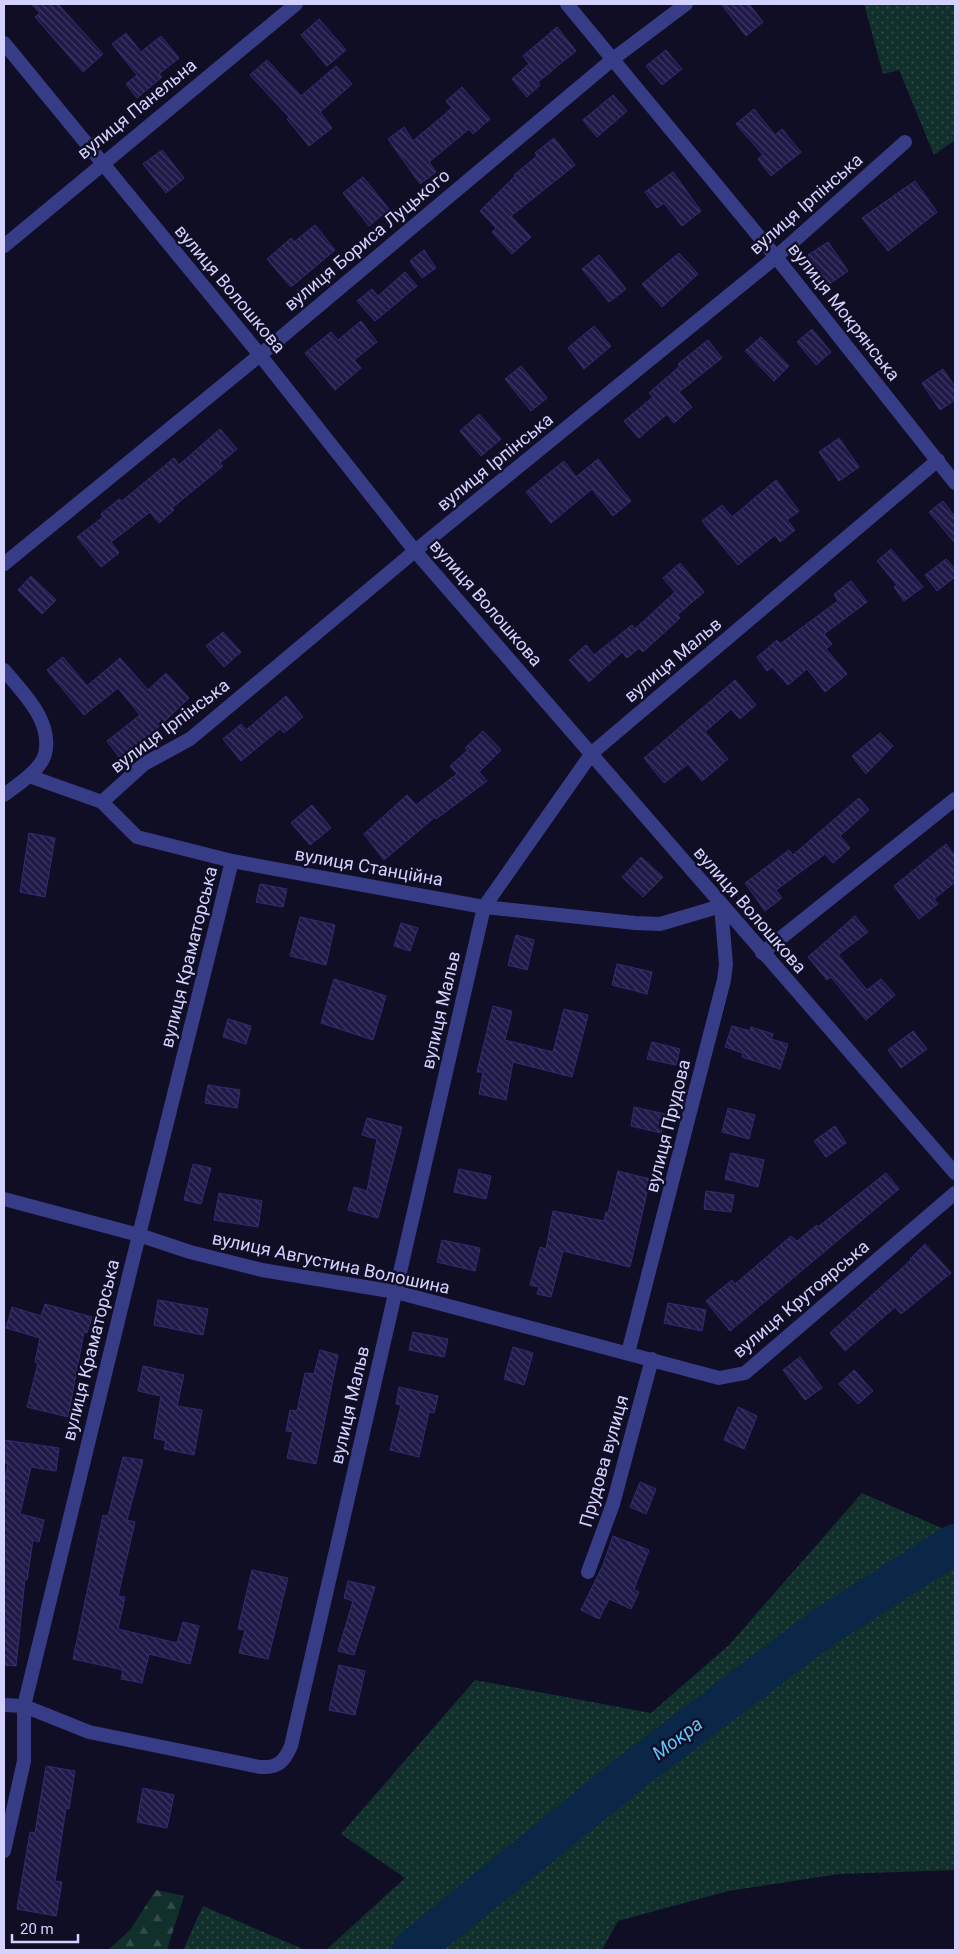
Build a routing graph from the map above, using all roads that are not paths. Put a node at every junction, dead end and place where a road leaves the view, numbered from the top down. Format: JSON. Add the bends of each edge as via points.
{"nodes":[{"id":1,"x":296,"y":4,"type":"edge"},
{"id":2,"x":567,"y":4,"type":"edge"},
{"id":3,"x":686,"y":4,"type":"edge"},
{"id":4,"x":4,"y":43,"type":"edge"},
{"id":5,"x":613,"y":59,"type":"junction"},
{"id":6,"x":905,"y":142,"type":"dead end"},
{"id":7,"x":101,"y":163,"type":"junction"},
{"id":8,"x":4,"y":246,"type":"edge"},
{"id":9,"x":776,"y":257,"type":"junction"},
{"id":10,"x":260,"y":355,"type":"junction"},
{"id":11,"x":938,"y":460,"type":"junction"},
{"id":12,"x":955,"y":483,"type":"edge"},
{"id":13,"x":415,"y":551,"type":"junction"},
{"id":14,"x":4,"y":564,"type":"edge"},
{"id":15,"x":4,"y":670,"type":"edge"},
{"id":16,"x":592,"y":753,"type":"junction"},
{"id":17,"x":29,"y":776,"type":"junction"},
{"id":18,"x":4,"y":795,"type":"edge"},
{"id":19,"x":955,"y":799,"type":"edge"},
{"id":20,"x":102,"y":802,"type":"junction"},
{"id":21,"x":232,"y":861,"type":"junction"},
{"id":22,"x":721,"y":906,"type":"junction"},
{"id":23,"x":484,"y":907,"type":"junction"},
{"id":24,"x":762,"y":953,"type":"junction"},
{"id":25,"x":955,"y":1174,"type":"edge"},
{"id":26,"x":955,"y":1193,"type":"edge"},
{"id":27,"x":4,"y":1199,"type":"edge"},
{"id":28,"x":139,"y":1235,"type":"junction"},
{"id":29,"x":396,"y":1292,"type":"junction"},
{"id":30,"x":628,"y":1353,"type":"junction"},
{"id":31,"x":652,"y":1359,"type":"junction"},
{"id":32,"x":588,"y":1572,"type":"dead end"},
{"id":33,"x":4,"y":1705,"type":"edge"},
{"id":34,"x":24,"y":1706,"type":"junction"},
{"id":35,"x":4,"y":1852,"type":"edge"}],
"edges":[{"from":1,"to":7,"type":"street","name":"вулиця Панельна"},
{"from":2,"to":5,"type":"street","name":"вулиця Мокрянська"},
{"from":3,"to":5,"type":"street","name":"вулиця Бориса Луцького"},
{"from":4,"to":7,"type":"street","name":"вулиця Волошкова"},
{"from":5,"to":9,"type":"street","name":"вулиця Мокрянська"},
{"from":5,"to":10,"type":"street","name":"вулиця Бориса Луцького"},
{"from":6,"to":9,"type":"street","name":"вулиця Ірпінська"},
{"from":7,"to":8,"type":"street","name":"вулиця Панельна"},
{"from":7,"to":10,"type":"street","name":"вулиця Волошкова"},
{"from":9,"to":11,"type":"street","name":"вулиця Мокрянська"},
{"from":9,"to":13,"type":"street","name":"вулиця Ірпінська"},
{"from":10,"to":13,"type":"street","name":"вулиця Волошкова"},
{"from":10,"to":14,"type":"street","name":"вулиця Бориса Луцького"},
{"from":11,"to":12,"type":"street","name":"вулиця Мокрянська"},
{"from":11,"to":16,"type":"street","name":"вулиця Мальв"},
{"from":13,"to":16,"type":"street","name":"вулиця Волошкова"},
{"from":13,"to":20,"type":"street","name":"вулиця Ірпінська","via":[[190,739],[144,764]]},
{"from":15,"to":17,"type":"street","via":[[30,701],[45,728],[45,755]]},
{"from":16,"to":22,"type":"street","name":"вулиця Волошкова"},
{"from":16,"to":23,"type":"street","name":"вулиця Мальв"},
{"from":17,"to":18,"type":"street"},
{"from":17,"to":20,"type":"street","name":"вулиця Станційна"},
{"from":19,"to":24,"type":"street"},
{"from":20,"to":21,"type":"street","name":"вулиця Станційна","via":[[137,837]]},
{"from":21,"to":23,"type":"street","name":"вулиця Станційна"},
{"from":21,"to":28,"type":"street","name":"вулиця Краматорська"},
{"from":22,"to":23,"type":"street","name":"вулиця Станційна","via":[[660,924]]},
{"from":22,"to":24,"type":"street","name":"вулиця Волошкова"},
{"from":22,"to":30,"type":"street","name":"вулиця Прудова","via":[[726,964],[724,980]]},
{"from":23,"to":29,"type":"street","name":"вулиця Мальв"},
{"from":24,"to":25,"type":"street","name":"вулиця Волошкова"},
{"from":26,"to":31,"type":"street","name":"вулиця Крутоярська","via":[[745,1374],[718,1378]]},
{"from":27,"to":28,"type":"street","name":"вулиця Августина Волошина"},
{"from":28,"to":29,"type":"street","name":"вулиця Августина Волошина","via":[[262,1270]]},
{"from":28,"to":34,"type":"street","name":"вулиця Краматорська"},
{"from":29,"to":30,"type":"street","name":"вулиця Августина Волошина"},
{"from":29,"to":34,"type":"street","name":"вулиця Мальв","via":[[291,1746],[280,1765],[260,1768],[89,1732]]},
{"from":30,"to":31,"type":"street","name":"вулиця Августина Волошина"},
{"from":31,"to":32,"type":"street","name":"Прудова вулиця","via":[[613,1504]]},
{"from":33,"to":34,"type":"street"},
{"from":34,"to":35,"type":"street","name":"вулиця Краматорська","via":[[24,1761]]}]}
